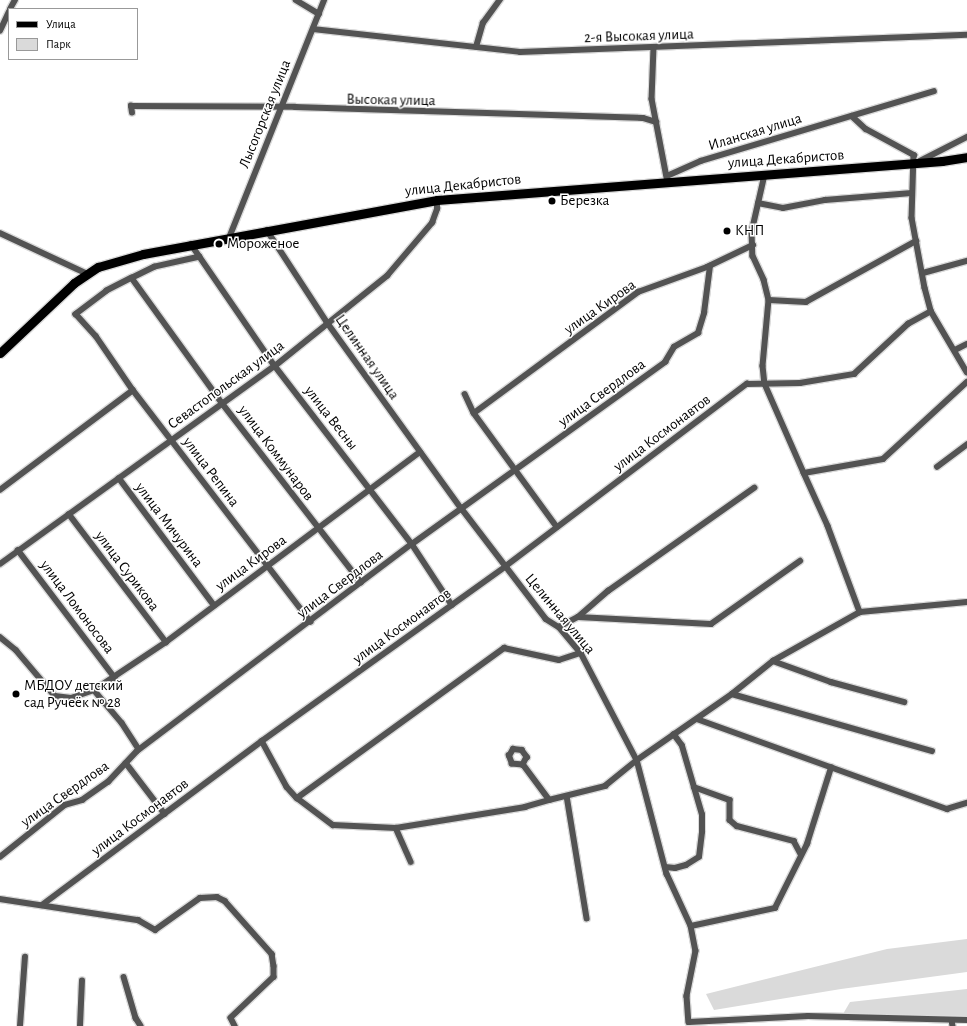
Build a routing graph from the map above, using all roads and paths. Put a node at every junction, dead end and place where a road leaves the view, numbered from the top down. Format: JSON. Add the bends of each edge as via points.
{"nodes":[{"id":1,"x":296,"y":0,"type":"edge"},
{"id":2,"x":324,"y":0,"type":"edge"},
{"id":3,"x":500,"y":0,"type":"edge"},
{"id":4,"x":8,"y":14,"type":"edge"},
{"id":5,"x":319,"y":14,"type":"junction"},
{"id":6,"x":313,"y":29,"type":"junction"},
{"id":7,"x":0,"y":31,"type":"edge"},
{"id":8,"x":967,"y":35,"type":"edge"},
{"id":9,"x":476,"y":47,"type":"junction"},
{"id":10,"x":654,"y":48,"type":"junction"},
{"id":11,"x":934,"y":92,"type":"dead end"},
{"id":12,"x":280,"y":108,"type":"junction"},
{"id":13,"x":654,"y":109,"type":"junction"},
{"id":14,"x":132,"y":113,"type":"dead end"},
{"id":15,"x":852,"y":116,"type":"junction"},
{"id":16,"x":643,"y":118,"type":"junction"},
{"id":17,"x":656,"y":122,"type":"junction"},
{"id":18,"x":967,"y":137,"type":"edge"},
{"id":19,"x":967,"y":157,"type":"edge"},
{"id":20,"x":914,"y":164,"type":"junction"},
{"id":21,"x":765,"y":175,"type":"junction"},
{"id":22,"x":668,"y":179,"type":"junction"},
{"id":23,"x":912,"y":193,"type":"junction"},
{"id":24,"x":437,"y":200,"type":"junction"},
{"id":25,"x":758,"y":203,"type":"junction"},
{"id":26,"x":267,"y":230,"type":"junction"},
{"id":27,"x":0,"y":233,"type":"edge"},
{"id":28,"x":229,"y":238,"type":"junction"},
{"id":29,"x":916,"y":242,"type":"junction"},
{"id":30,"x":192,"y":244,"type":"junction"},
{"id":31,"x":753,"y":245,"type":"junction"},
{"id":32,"x":200,"y":257,"type":"junction"},
{"id":33,"x":967,"y":262,"type":"edge"},
{"id":34,"x":710,"y":266,"type":"junction"},
{"id":35,"x":923,"y":273,"type":"junction"},
{"id":36,"x":88,"y":274,"type":"junction"},
{"id":37,"x":132,"y":278,"type":"junction"},
{"id":38,"x":769,"y":300,"type":"junction"},
{"id":39,"x":931,"y":311,"type":"junction"},
{"id":40,"x":327,"y":322,"type":"junction"},
{"id":41,"x":967,"y":344,"type":"edge"},
{"id":42,"x":954,"y":350,"type":"junction"},
{"id":43,"x":0,"y":353,"type":"edge"},
{"id":44,"x":275,"y":366,"type":"junction"},
{"id":45,"x":967,"y":372,"type":"edge"},
{"id":46,"x":967,"y":382,"type":"edge"},
{"id":47,"x":765,"y":384,"type":"junction"},
{"id":48,"x":133,"y":390,"type":"junction"},
{"id":49,"x":465,"y":394,"type":"dead end"},
{"id":50,"x":222,"y":403,"type":"junction"},
{"id":51,"x":474,"y":413,"type":"junction"},
{"id":52,"x":171,"y":440,"type":"junction"},
{"id":53,"x":967,"y":444,"type":"edge"},
{"id":54,"x":420,"y":452,"type":"junction"},
{"id":55,"x":937,"y":467,"type":"dead end"},
{"id":56,"x":516,"y":469,"type":"junction"},
{"id":57,"x":804,"y":473,"type":"junction"},
{"id":58,"x":119,"y":478,"type":"junction"},
{"id":59,"x":754,"y":488,"type":"dead end"},
{"id":60,"x":0,"y":490,"type":"edge"},
{"id":61,"x":372,"y":490,"type":"junction"},
{"id":62,"x":462,"y":509,"type":"junction"},
{"id":63,"x":69,"y":514,"type":"junction"},
{"id":64,"x":557,"y":527,"type":"junction"},
{"id":65,"x":318,"y":528,"type":"junction"},
{"id":66,"x":412,"y":544,"type":"junction"},
{"id":67,"x":18,"y":550,"type":"junction"},
{"id":68,"x":800,"y":561,"type":"dead end"},
{"id":69,"x":0,"y":564,"type":"edge"},
{"id":70,"x":268,"y":566,"type":"junction"},
{"id":71,"x":506,"y":566,"type":"junction"},
{"id":72,"x":361,"y":582,"type":"junction"},
{"id":73,"x":967,"y":602,"type":"edge"},
{"id":74,"x":214,"y":605,"type":"junction"},
{"id":75,"x":452,"y":605,"type":"junction"},
{"id":76,"x":860,"y":612,"type":"junction"},
{"id":77,"x":578,"y":617,"type":"junction"},
{"id":78,"x":311,"y":622,"type":"junction"},
{"id":79,"x":560,"y":627,"type":"junction"},
{"id":80,"x":0,"y":637,"type":"edge"},
{"id":81,"x":166,"y":642,"type":"junction"},
{"id":82,"x":581,"y":653,"type":"junction"},
{"id":83,"x":773,"y":661,"type":"junction"},
{"id":84,"x":116,"y":678,"type":"junction"},
{"id":85,"x":94,"y":690,"type":"junction"},
{"id":86,"x":732,"y":694,"type":"junction"},
{"id":87,"x":904,"y":702,"type":"dead end"},
{"id":88,"x":698,"y":719,"type":"junction"},
{"id":89,"x":674,"y":735,"type":"junction"},
{"id":90,"x":262,"y":741,"type":"junction"},
{"id":91,"x":139,"y":749,"type":"junction"},
{"id":92,"x":932,"y":751,"type":"dead end"},
{"id":93,"x":637,"y":760,"type":"junction"},
{"id":94,"x":126,"y":763,"type":"junction"},
{"id":95,"x":524,"y":765,"type":"dead end"},
{"id":96,"x":831,"y":768,"type":"junction"},
{"id":97,"x":694,"y":787,"type":"junction"},
{"id":98,"x":567,"y":796,"type":"junction"},
{"id":99,"x":297,"y":798,"type":"junction"},
{"id":100,"x":549,"y":800,"type":"junction"},
{"id":101,"x":967,"y":803,"type":"edge"},
{"id":102,"x":165,"y":814,"type":"junction"},
{"id":103,"x":396,"y":828,"type":"junction"},
{"id":104,"x":802,"y":854,"type":"junction"},
{"id":105,"x":0,"y":857,"type":"edge"},
{"id":106,"x":411,"y":862,"type":"dead end"},
{"id":107,"x":665,"y":867,"type":"junction"},
{"id":108,"x":0,"y":899,"type":"edge"},
{"id":109,"x":42,"y":905,"type":"junction"},
{"id":110,"x":587,"y":918,"type":"dead end"},
{"id":111,"x":691,"y":926,"type":"junction"},
{"id":112,"x":25,"y":957,"type":"dead end"},
{"id":113,"x":124,"y":977,"type":"dead end"},
{"id":114,"x":82,"y":981,"type":"dead end"},
{"id":115,"x":952,"y":1020,"type":"junction"},
{"id":116,"x":967,"y":1020,"type":"edge"},
{"id":117,"x":20,"y":1026,"type":"edge"},
{"id":118,"x":80,"y":1026,"type":"edge"},
{"id":119,"x":141,"y":1026,"type":"edge"},
{"id":120,"x":235,"y":1026,"type":"edge"},
{"id":121,"x":953,"y":1026,"type":"edge"}],
"edges":[{"from":1,"to":5,"type":"street"},
{"from":2,"to":5,"type":"street","name":"Лысогорская улица"},
{"from":3,"to":9,"type":"street","via":[[482,22]]},
{"from":4,"to":7,"type":"street"},
{"from":5,"to":6,"type":"street","name":"Лысогорская улица"},
{"from":6,"to":9,"type":"street","name":"2-я Высокая улица"},
{"from":6,"to":12,"type":"street","name":"Лысогорская улица"},
{"from":8,"to":10,"type":"street","name":"2-я Высокая улица"},
{"from":9,"to":10,"type":"street","name":"2-я Высокая улица","via":[[520,52]]},
{"from":10,"to":13,"type":"street"},
{"from":11,"to":15,"type":"street","name":"Иланская улица"},
{"from":12,"to":14,"type":"street","name":"Высокая улица","via":[[131,106]]},
{"from":12,"to":16,"type":"street","name":"Высокая улица"},
{"from":12,"to":28,"type":"street","name":"Лысогорская улица"},
{"from":13,"to":16,"type":"street"},
{"from":13,"to":17,"type":"street"},
{"from":15,"to":20,"type":"street","via":[[866,129],[914,155]]},
{"from":15,"to":22,"type":"street","name":"Иланская улица","via":[[701,161]]},
{"from":16,"to":17,"type":"street","name":"Высокая улица"},
{"from":17,"to":22,"type":"street"},
{"from":18,"to":20,"type":"street"},
{"from":19,"to":20,"type":"main road","name":"улица Декабристов"},
{"from":20,"to":21,"type":"main road","name":"улица Декабристов"},
{"from":20,"to":23,"type":"street"},
{"from":21,"to":22,"type":"main road","name":"улица Декабристов"},
{"from":21,"to":25,"type":"street"},
{"from":22,"to":24,"type":"main road","name":"улица Декабристов"},
{"from":23,"to":25,"type":"street","via":[[826,200],[783,208]]},
{"from":23,"to":29,"type":"street","via":[[912,218]]},
{"from":24,"to":26,"type":"main road","name":"улица Декабристов"},
{"from":24,"to":40,"type":"street","name":"Севастопольская улица","via":[[432,223],[387,276]]},
{"from":25,"to":31,"type":"street","via":[[752,232]]},
{"from":26,"to":28,"type":"main road","name":"улица Декабристов"},
{"from":26,"to":40,"type":"street","name":"Целинная улица"},
{"from":27,"to":36,"type":"street"},
{"from":28,"to":30,"type":"main road","name":"улица Декабристов"},
{"from":29,"to":35,"type":"street"},
{"from":29,"to":38,"type":"street","via":[[806,302]]},
{"from":30,"to":32,"type":"street","name":"улица Весны"},
{"from":30,"to":36,"type":"main road","name":"улица Декабристов","via":[[114,261]]},
{"from":31,"to":34,"type":"street","name":"улица Кирова"},
{"from":31,"to":38,"type":"street","via":[[753,256],[764,280]]},
{"from":32,"to":37,"type":"street","via":[[155,267]]},
{"from":32,"to":44,"type":"street","name":"улица Весны"},
{"from":33,"to":35,"type":"street"},
{"from":34,"to":51,"type":"street","name":"улица Кирова","via":[[638,292]]},
{"from":34,"to":56,"type":"street","name":"улица Свердлова","via":[[704,313],[698,333],[674,347],[665,362]]},
{"from":35,"to":39,"type":"street"},
{"from":36,"to":43,"type":"main road","name":"улица Декабристов","via":[[41,312]]},
{"from":37,"to":48,"type":"street","name":"улица Репина","via":[[107,291],[76,314],[96,336]]},
{"from":37,"to":50,"type":"street","name":"улица Коммунаров"},
{"from":38,"to":47,"type":"street","via":[[763,366]]},
{"from":39,"to":42,"type":"street"},
{"from":39,"to":47,"type":"street","name":"улица Космонавтов","via":[[908,324],[854,374]]},
{"from":40,"to":44,"type":"street","name":"Севастопольская улица"},
{"from":40,"to":54,"type":"street","name":"Целинная улица"},
{"from":41,"to":42,"type":"street"},
{"from":42,"to":45,"type":"street"},
{"from":44,"to":50,"type":"street","name":"Севастопольская улица"},
{"from":44,"to":61,"type":"street","name":"улица Весны"},
{"from":46,"to":57,"type":"street","via":[[883,459]]},
{"from":47,"to":57,"type":"street"},
{"from":47,"to":64,"type":"street","name":"улица Космонавтов","via":[[747,384]]},
{"from":48,"to":52,"type":"street","name":"улица Репина"},
{"from":48,"to":60,"type":"street"},
{"from":49,"to":51,"type":"street"},
{"from":50,"to":52,"type":"street","name":"Севастопольская улица"},
{"from":50,"to":65,"type":"street","name":"улица Коммунаров"},
{"from":51,"to":56,"type":"street"},
{"from":52,"to":58,"type":"street","name":"Севастопольская улица"},
{"from":52,"to":70,"type":"street","name":"улица Репина"},
{"from":53,"to":55,"type":"street"},
{"from":54,"to":61,"type":"street","name":"улица Кирова"},
{"from":54,"to":62,"type":"street","name":"Целинная улица"},
{"from":56,"to":62,"type":"street","name":"улица Свердлова"},
{"from":56,"to":64,"type":"street"},
{"from":57,"to":76,"type":"street","via":[[828,526]]},
{"from":58,"to":63,"type":"street","name":"Севастопольская улица"},
{"from":58,"to":74,"type":"street","name":"улица Мичурина"},
{"from":59,"to":77,"type":"street","via":[[608,591]]},
{"from":61,"to":65,"type":"street","name":"улица Кирова"},
{"from":61,"to":66,"type":"street","name":"улица Весны"},
{"from":62,"to":66,"type":"street","name":"улица Свердлова"},
{"from":62,"to":71,"type":"street","name":"Целинная улица"},
{"from":63,"to":67,"type":"street","name":"Севастопольская улица"},
{"from":63,"to":81,"type":"street","name":"улица Сурикова"},
{"from":64,"to":71,"type":"street","name":"улица Космонавтов"},
{"from":65,"to":70,"type":"street","name":"улица Кирова"},
{"from":65,"to":72,"type":"street","name":"улица Коммунаров"},
{"from":66,"to":72,"type":"street","name":"улица Свердлова"},
{"from":66,"to":75,"type":"street","name":"улица Весны"},
{"from":67,"to":69,"type":"street","name":"Севастопольская улица"},
{"from":67,"to":84,"type":"street","name":"улица Ломоносова"},
{"from":68,"to":77,"type":"street","via":[[711,624]]},
{"from":70,"to":74,"type":"street","name":"улица Кирова"},
{"from":70,"to":78,"type":"street","name":"улица Репина"},
{"from":71,"to":75,"type":"street","name":"улица Космонавтов"},
{"from":71,"to":79,"type":"street","name":"Целинная улица","via":[[546,619]]},
{"from":72,"to":78,"type":"street","name":"улица Свердлова"},
{"from":73,"to":76,"type":"street"},
{"from":74,"to":81,"type":"street","name":"улица Кирова"},
{"from":75,"to":90,"type":"street","name":"улица Космонавтов"},
{"from":76,"to":83,"type":"street"},
{"from":77,"to":79,"type":"street"},
{"from":78,"to":91,"type":"street","name":"улица Свердлова"},
{"from":79,"to":82,"type":"street","name":"Целинная улица"},
{"from":80,"to":85,"type":"street","name":"улица Кирова","via":[[16,650],[55,696],[71,698]]},
{"from":81,"to":84,"type":"street","name":"улица Кирова"},
{"from":82,"to":93,"type":"street","name":"Целинная улица"},
{"from":82,"to":99,"type":"street","via":[[559,660],[504,648]]},
{"from":83,"to":86,"type":"street"},
{"from":83,"to":87,"type":"street","via":[[831,682]]},
{"from":84,"to":85,"type":"street","name":"улица Кирова"},
{"from":85,"to":91,"type":"street","via":[[122,723]]},
{"from":86,"to":88,"type":"street"},
{"from":86,"to":92,"type":"street"},
{"from":88,"to":89,"type":"street"},
{"from":88,"to":96,"type":"street"},
{"from":89,"to":93,"type":"street"},
{"from":89,"to":97,"type":"street","via":[[682,746]]},
{"from":90,"to":99,"type":"street","via":[[287,787]]},
{"from":90,"to":102,"type":"street","name":"улица Космонавтов"},
{"from":91,"to":94,"type":"street","name":"улица Свердлова"},
{"from":93,"to":98,"type":"street","via":[[605,786]]},
{"from":93,"to":107,"type":"street","name":"Целинная улица"},
{"from":94,"to":102,"type":"street"},
{"from":94,"to":105,"type":"street","name":"улица Свердлова","via":[[108,782],[82,800],[65,805]]},
{"from":95,"to":100,"type":"street"},
{"from":96,"to":101,"type":"street","via":[[947,809]]},
{"from":96,"to":104,"type":"street"},
{"from":97,"to":104,"type":"street","via":[[730,800],[730,820],[737,826],[794,841]]},
{"from":97,"to":107,"type":"street","via":[[702,815],[699,857],[686,865]]},
{"from":98,"to":100,"type":"street"},
{"from":98,"to":110,"type":"street"},
{"from":99,"to":103,"type":"street","via":[[333,825]]},
{"from":100,"to":103,"type":"street","via":[[525,807]]},
{"from":102,"to":109,"type":"street","name":"улица Космонавтов"},
{"from":103,"to":106,"type":"street"},
{"from":104,"to":111,"type":"street","via":[[775,908]]},
{"from":107,"to":111,"type":"street","name":"Целинная улица"},
{"from":108,"to":109,"type":"street"},
{"from":109,"to":120,"type":"street","via":[[138,920],[155,930],[200,898],[209,895],[225,901],[272,954],[274,966],[274,977],[231,1018]]},
{"from":111,"to":115,"type":"street","name":"Целинная улица","via":[[696,951],[687,996],[689,1022],[808,1016]]},
{"from":112,"to":117,"type":"street"},
{"from":113,"to":119,"type":"street","via":[[136,1018]]},
{"from":114,"to":118,"type":"street"},
{"from":115,"to":116,"type":"street"},
{"from":115,"to":121,"type":"street"}]}
